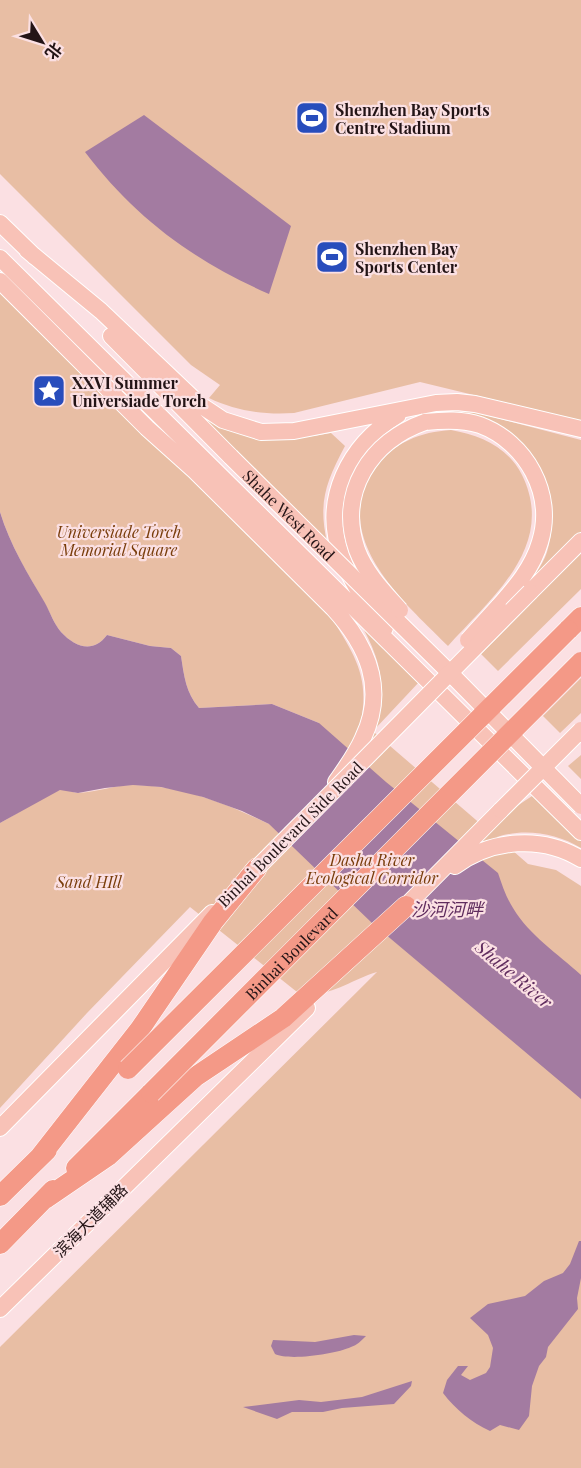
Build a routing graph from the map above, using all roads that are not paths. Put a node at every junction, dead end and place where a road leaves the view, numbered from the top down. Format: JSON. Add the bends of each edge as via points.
{"nodes":[{"id":1,"x":0,"y":223,"type":"edge"},
{"id":2,"x":27,"y":250,"type":"junction"},
{"id":3,"x":0,"y":258,"type":"edge"},
{"id":4,"x":0,"y":281,"type":"edge"},
{"id":5,"x":30,"y":312,"type":"junction"},
{"id":6,"x":125,"y":384,"type":"junction"},
{"id":7,"x":415,"y":408,"type":"junction"},
{"id":8,"x":581,"y":429,"type":"edge"},
{"id":9,"x":581,"y":542,"type":"edge"},
{"id":10,"x":574,"y":624,"type":"edge"},
{"id":11,"x":581,"y":662,"type":"edge"},
{"id":12,"x":451,"y":674,"type":"junction"},
{"id":13,"x":429,"y":682,"type":"junction"},
{"id":14,"x":413,"y":711,"type":"junction"},
{"id":15,"x":581,"y":730,"type":"edge"},
{"id":16,"x":516,"y":741,"type":"junction"},
{"id":17,"x":581,"y":742,"type":"edge"},
{"id":18,"x":581,"y":792,"type":"edge"},
{"id":19,"x":552,"y":802,"type":"junction"},
{"id":20,"x":581,"y":806,"type":"edge"},
{"id":21,"x":501,"y":810,"type":"junction"},
{"id":22,"x":311,"y":813,"type":"junction"},
{"id":23,"x":581,"y":825,"type":"edge"},
{"id":24,"x":581,"y":832,"type":"edge"},
{"id":25,"x":581,"y":859,"type":"edge"},
{"id":26,"x":257,"y":868,"type":"junction"},
{"id":27,"x":406,"y":906,"type":"junction"},
{"id":28,"x":122,"y":1064,"type":"junction"},
{"id":29,"x":157,"y":1100,"type":"junction"},
{"id":30,"x":0,"y":1128,"type":"edge"},
{"id":31,"x":0,"y":1196,"type":"edge"},
{"id":32,"x":0,"y":1244,"type":"edge"},
{"id":33,"x":0,"y":1310,"type":"edge"}],
"edges":[{"from":1,"to":2,"type":"main road","name":"Shahe West Road"},
{"from":2,"to":7,"type":"main road","via":[[101,311],[199,404],[223,420],[261,432],[294,431]]},
{"from":2,"to":12,"type":"main road","name":"Shahe West Road","bridge":true},
{"from":3,"to":6,"type":"main road","name":"Shahe West Road"},
{"from":4,"to":5,"type":"main road"},
{"from":5,"to":6,"type":"main road"},
{"from":5,"to":22,"type":"main road","bridge":true,"via":[[346,623],[366,653],[372,675],[372,714],[363,738],[335,784]]},
{"from":6,"to":13,"type":"main road","name":"Shahe West Road"},
{"from":7,"to":8,"type":"main road","via":[[457,402]]},
{"from":7,"to":13,"type":"main road","via":[[372,433],[358,448],[340,485],[335,527],[352,578],[378,619]]},
{"from":9,"to":14,"type":"main road","name":"Binhai Boulevard Side Road","bridge":true},
{"from":10,"to":28,"type":"highway","name":"Binhai Boulevard","bridge":true},
{"from":11,"to":29,"type":"highway","name":"Binhai Boulevard","bridge":true},
{"from":12,"to":14,"type":"main road","bridge":true,"via":[[411,623],[372,577],[352,530],[353,498],[369,460],[394,436],[426,422],[443,420],[481,425],[510,442],[523,455],[540,488],[544,522],[536,555],[519,581],[461,648]]},
{"from":12,"to":16,"type":"main road","name":"Shahe West Road","bridge":true},
{"from":13,"to":19,"type":"main road","name":"Shahe West Road"},
{"from":14,"to":22,"type":"main road","name":"Binhai Boulevard Side Road","bridge":true},
{"from":15,"to":21,"type":"main road","bridge":true},
{"from":16,"to":18,"type":"main road","bridge":true},
{"from":16,"to":20,"type":"main road","name":"Shahe West Road","bridge":true},
{"from":17,"to":21,"type":"main road","bridge":true},
{"from":19,"to":23,"type":"main road"},
{"from":19,"to":24,"type":"main road","name":"Shahe West Road"},
{"from":21,"to":27,"type":"main road"},
{"from":22,"to":26,"type":"main road","name":"Binhai Boulevard Side Road","bridge":true},
{"from":25,"to":27,"type":"main road","via":[[546,845],[497,846],[458,863]]},
{"from":26,"to":28,"type":"highway","via":[[213,922]]},
{"from":26,"to":30,"type":"main road","name":"Binhai Boulevard Side Road"},
{"from":27,"to":29,"type":"highway","via":[[283,1018]]},
{"from":27,"to":33,"type":"main road","name":"滨海大道辅路"},
{"from":28,"to":31,"type":"highway","name":"Binhai Boulevard"},
{"from":29,"to":32,"type":"highway","name":"Binhai Boulevard"}]}
